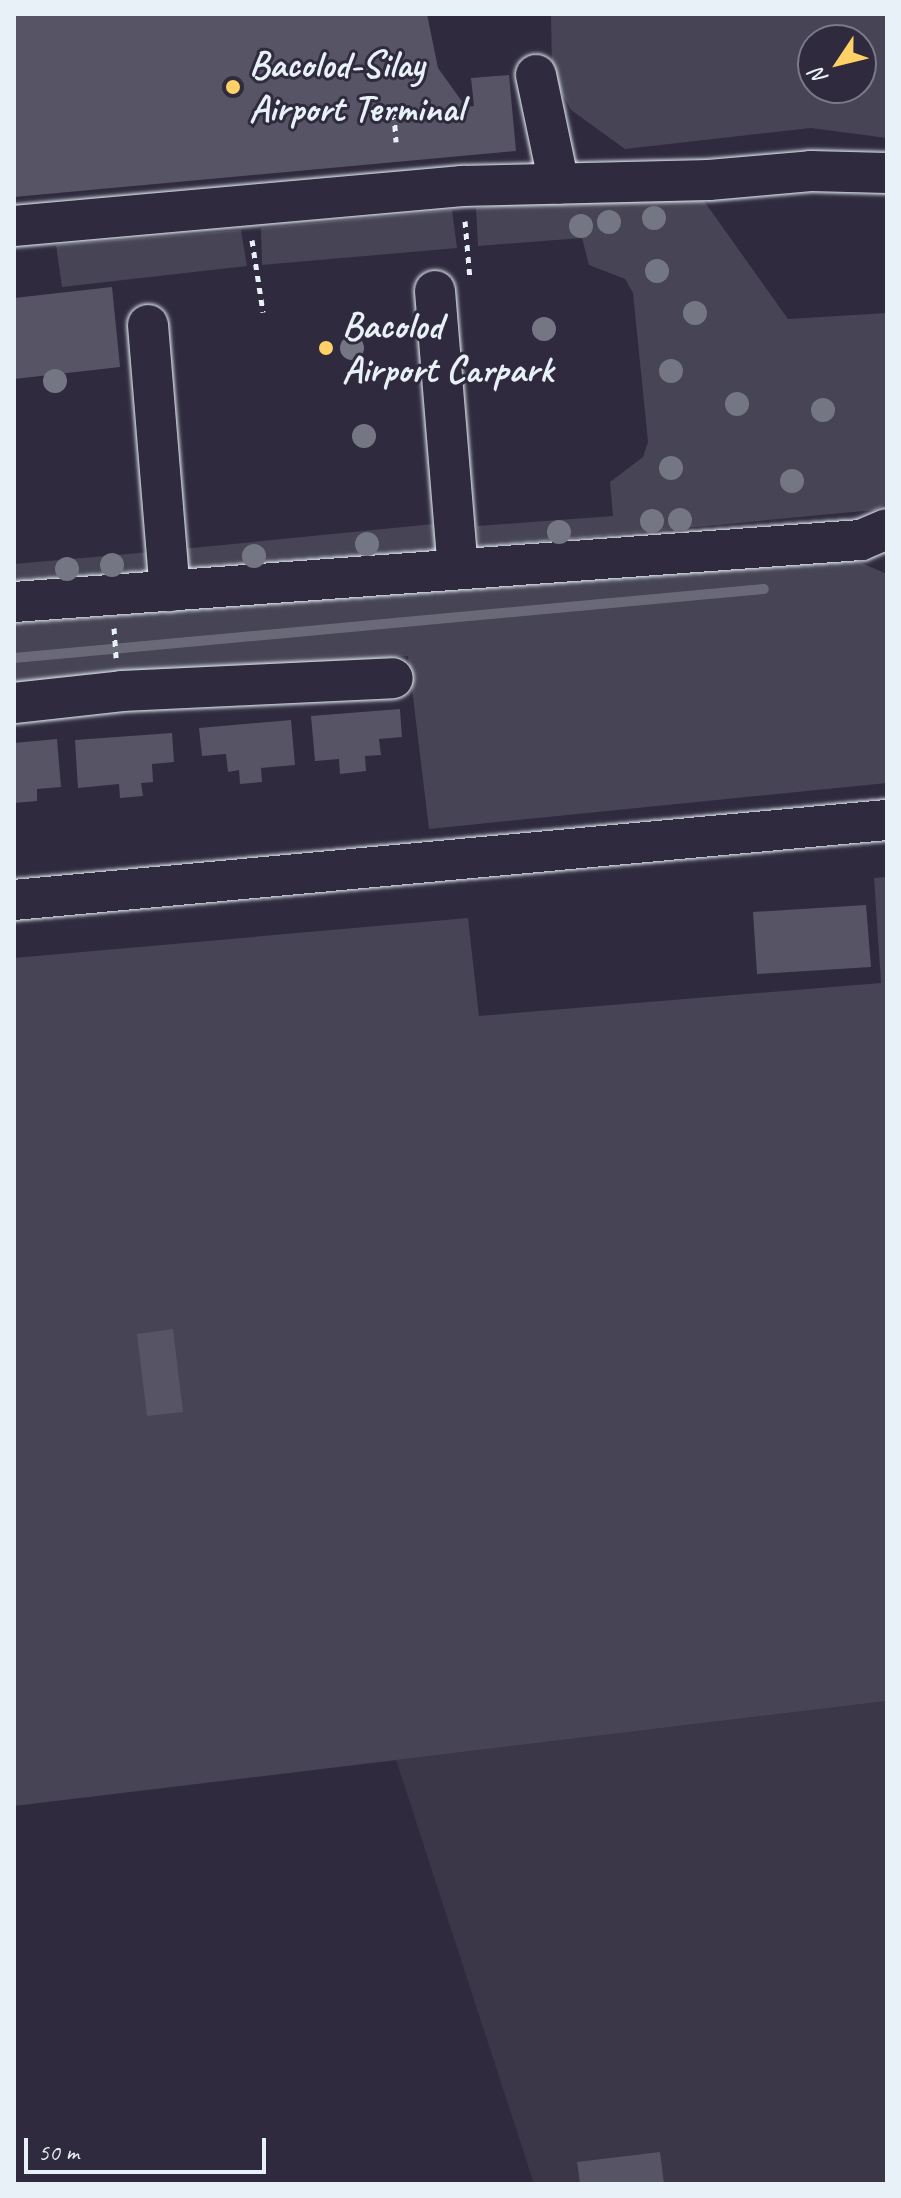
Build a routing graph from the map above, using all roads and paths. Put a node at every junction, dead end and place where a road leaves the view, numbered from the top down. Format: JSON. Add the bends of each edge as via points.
{"nodes":[{"id":1,"x":536,"y":75,"type":"dead end"},
{"id":2,"x":394,"y":113,"type":"dead end"},
{"id":3,"x":396,"y":142,"type":"dead end"},
{"id":4,"x":887,"y":173,"type":"edge"},
{"id":5,"x":559,"y":184,"type":"junction"},
{"id":6,"x":14,"y":226,"type":"edge"},
{"id":7,"x":435,"y":291,"type":"dead end"},
{"id":8,"x":148,"y":325,"type":"dead end"},
{"id":9,"x":878,"y":540,"type":"edge"},
{"id":10,"x":458,"y":569,"type":"junction"},
{"id":11,"x":170,"y":591,"type":"junction"},
{"id":12,"x":111,"y":594,"type":"junction"},
{"id":13,"x":14,"y":602,"type":"edge"},
{"id":14,"x":393,"y":678,"type":"dead end"},
{"id":15,"x":122,"y":691,"type":"junction"},
{"id":16,"x":14,"y":703,"type":"edge"},
{"id":17,"x":887,"y":820,"type":"edge"},
{"id":18,"x":14,"y":900,"type":"edge"}],
"edges":[{"from":1,"to":5,"type":"street"},
{"from":2,"to":3,"type":"path"},
{"from":4,"to":5,"type":"street","via":[[811,171]]},
{"from":5,"to":6,"type":"street","via":[[462,186]]},
{"from":7,"to":10,"type":"street"},
{"from":8,"to":11,"type":"street"},
{"from":9,"to":10,"type":"street"},
{"from":10,"to":11,"type":"street"},
{"from":11,"to":12,"type":"street"},
{"from":12,"to":13,"type":"street"},
{"from":12,"to":15,"type":"path"},
{"from":14,"to":15,"type":"street"},
{"from":15,"to":16,"type":"street"},
{"from":17,"to":18,"type":"street"}]}
